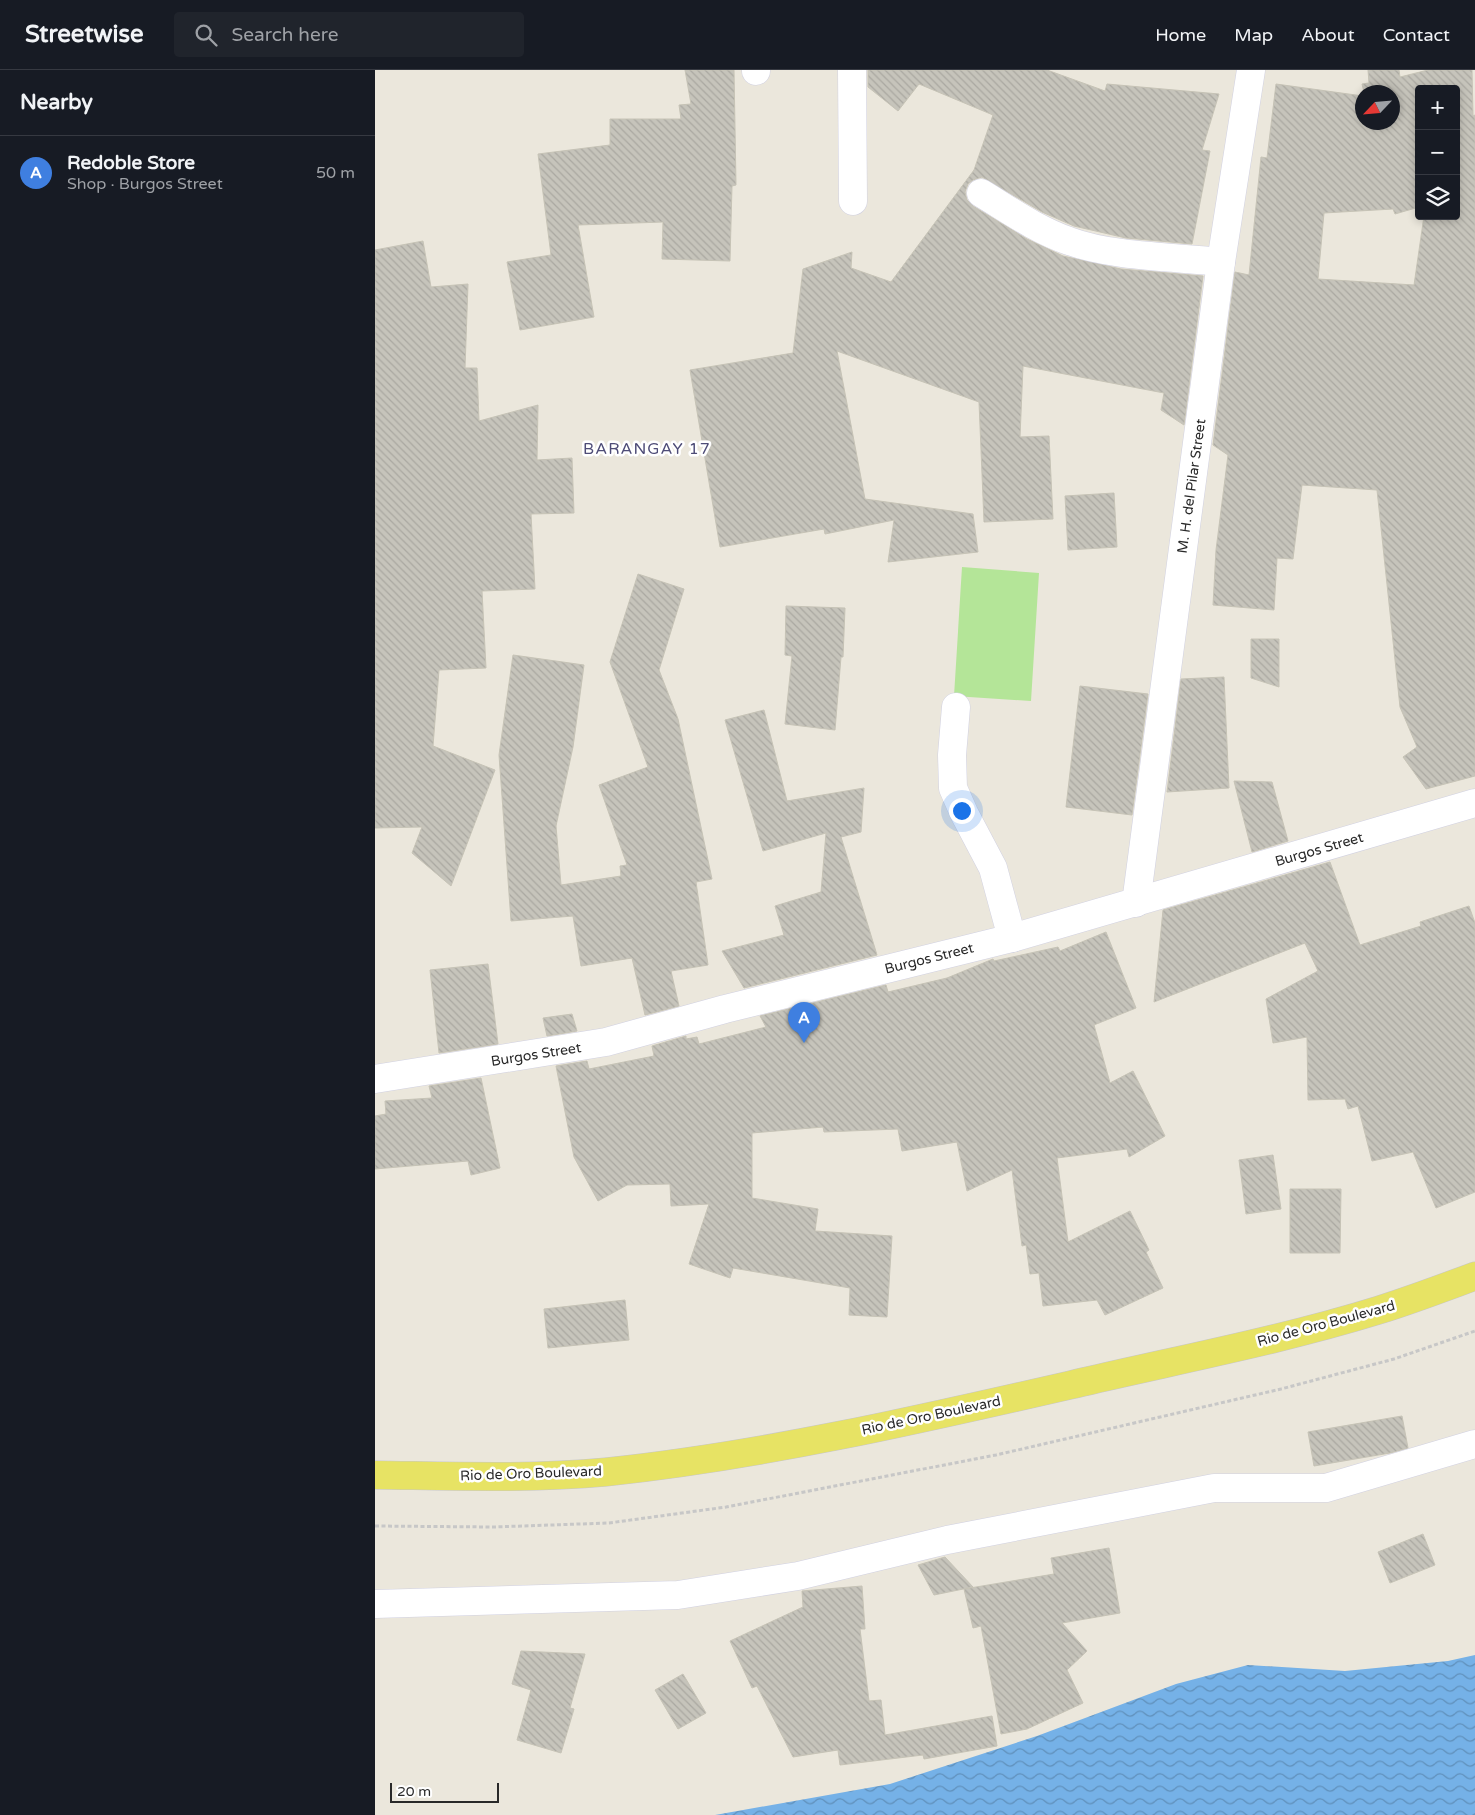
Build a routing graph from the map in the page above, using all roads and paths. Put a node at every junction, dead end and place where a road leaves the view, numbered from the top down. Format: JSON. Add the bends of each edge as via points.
{"nodes":[{"id":1,"x":852,"y":70,"type":"edge"},
{"id":2,"x":1251,"y":70,"type":"edge"},
{"id":3,"x":981,"y":193,"type":"dead end"},
{"id":4,"x":853,"y":202,"type":"dead end"},
{"id":5,"x":1221,"y":262,"type":"junction"},
{"id":6,"x":956,"y":707,"type":"dead end"},
{"id":7,"x":1475,"y":803,"type":"edge"},
{"id":8,"x":1136,"y":903,"type":"junction"},
{"id":9,"x":1012,"y":938,"type":"junction"},
{"id":10,"x":375,"y":1079,"type":"edge"},
{"id":11,"x":1475,"y":1276,"type":"edge"},
{"id":12,"x":1475,"y":1331,"type":"edge"},
{"id":13,"x":1475,"y":1444,"type":"edge"},
{"id":14,"x":375,"y":1475,"type":"edge"},
{"id":15,"x":375,"y":1526,"type":"edge"},
{"id":16,"x":375,"y":1604,"type":"edge"}],
"edges":[{"from":1,"to":4,"type":"street"},
{"from":2,"to":5,"type":"street","name":"M. H. del Pilar Street"},
{"from":3,"to":5,"type":"street","via":[[1021,218],[1069,241],[1112,251]]},
{"from":5,"to":8,"type":"street","name":"M. H. del Pilar Street"},
{"from":6,"to":9,"type":"street","via":[[953,788],[993,868]]},
{"from":7,"to":8,"type":"street","name":"Burgos Street"},
{"from":8,"to":9,"type":"street","name":"Burgos Street"},
{"from":9,"to":10,"type":"street","name":"Burgos Street","via":[[725,1008],[606,1042]]},
{"from":11,"to":14,"type":"main road","name":"Rio de Oro Boulevard","via":[[1379,1310],[1269,1339],[985,1405],[718,1456],[604,1472],[492,1476]]},
{"from":12,"to":15,"type":"path","via":[[1394,1359],[1281,1389],[987,1457],[726,1507],[609,1523],[493,1527]]},
{"from":13,"to":16,"type":"street","via":[[1326,1488],[1213,1488],[947,1540],[799,1576],[678,1595]]}]}
